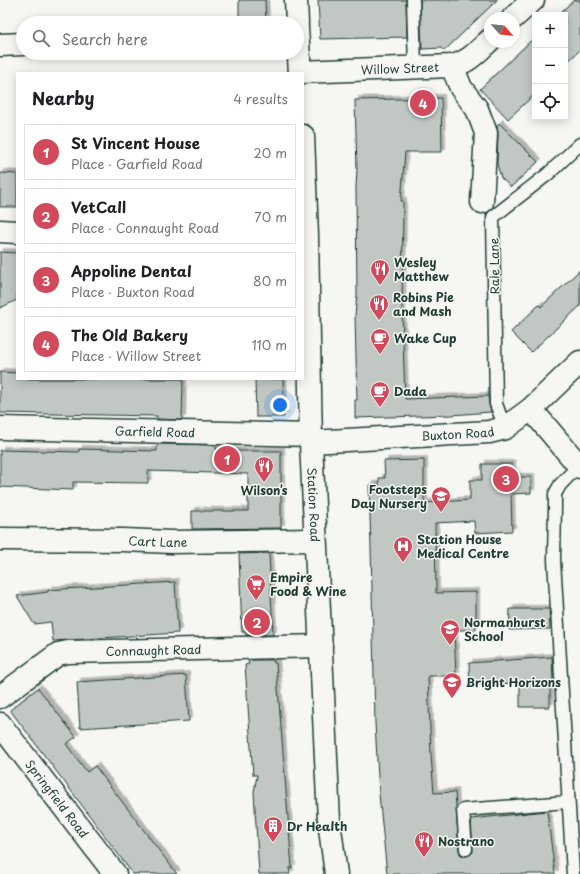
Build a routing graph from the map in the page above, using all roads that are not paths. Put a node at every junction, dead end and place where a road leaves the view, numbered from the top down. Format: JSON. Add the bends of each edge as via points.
{"nodes":[{"id":1,"x":296,"y":0,"type":"edge"},
{"id":2,"x":414,"y":0,"type":"edge"},
{"id":3,"x":533,"y":0,"type":"edge"},
{"id":4,"x":520,"y":12,"type":"edge"},
{"id":5,"x":296,"y":16,"type":"edge"},
{"id":6,"x":0,"y":44,"type":"edge"},
{"id":7,"x":16,"y":44,"type":"edge"},
{"id":8,"x":484,"y":46,"type":"edge"},
{"id":9,"x":299,"y":60,"type":"edge"},
{"id":10,"x":452,"y":66,"type":"junction"},
{"id":11,"x":415,"y":68,"type":"junction"},
{"id":12,"x":300,"y":72,"type":"edge"},
{"id":13,"x":580,"y":144,"type":"edge"},
{"id":14,"x":304,"y":186,"type":"edge"},
{"id":15,"x":482,"y":202,"type":"dead end"},
{"id":16,"x":0,"y":231,"type":"edge"},
{"id":17,"x":16,"y":232,"type":"edge"},
{"id":18,"x":305,"y":236,"type":"edge"},
{"id":19,"x":580,"y":362,"type":"edge"},
{"id":20,"x":531,"y":408,"type":"junction"},
{"id":21,"x":0,"y":428,"type":"edge"},
{"id":22,"x":505,"y":428,"type":"junction"},
{"id":23,"x":311,"y":438,"type":"junction"},
{"id":24,"x":579,"y":466,"type":"edge"},
{"id":25,"x":0,"y":539,"type":"edge"},
{"id":26,"x":315,"y":540,"type":"junction"},
{"id":27,"x":321,"y":646,"type":"junction"},
{"id":28,"x":0,"y":697,"type":"edge"},
{"id":29,"x":0,"y":724,"type":"edge"},
{"id":30,"x":568,"y":802,"type":"junction"},
{"id":31,"x":466,"y":849,"type":"dead end"},
{"id":32,"x":115,"y":874,"type":"edge"},
{"id":33,"x":336,"y":874,"type":"edge"},
{"id":34,"x":573,"y":874,"type":"edge"}],
"edges":[{"from":1,"to":5,"type":"street"},
{"from":2,"to":11,"type":"lane"},
{"from":3,"to":4,"type":"street"},
{"from":6,"to":7,"type":"street"},
{"from":8,"to":10,"type":"street","name":"Willow Street","via":[[461,65]]},
{"from":9,"to":12,"type":"street"},
{"from":10,"to":11,"type":"street","name":"Willow Street"},
{"from":10,"to":15,"type":"street","via":[[461,88],[477,109],[486,133]]},
{"from":11,"to":12,"type":"street","name":"Willow Street"},
{"from":13,"to":22,"type":"lane","name":"Rale Lane","via":[[548,174],[493,217],[496,404]]},
{"from":14,"to":18,"type":"street","name":"Station Road"},
{"from":16,"to":17,"type":"street"},
{"from":18,"to":23,"type":"street","name":"Station Road"},
{"from":19,"to":20,"type":"street","name":"Buxton Road"},
{"from":20,"to":22,"type":"street","name":"Buxton Road"},
{"from":20,"to":24,"type":"street"},
{"from":21,"to":23,"type":"street","name":"Garfield Road"},
{"from":22,"to":23,"type":"street","name":"Buxton Road","via":[[490,432]]},
{"from":23,"to":26,"type":"street","name":"Station Road"},
{"from":24,"to":30,"type":"lane","via":[[560,485],[554,508],[554,560]]},
{"from":25,"to":26,"type":"street","name":"Cart Lane","via":[[172,542]]},
{"from":26,"to":27,"type":"street","name":"Station Road"},
{"from":27,"to":28,"type":"street","name":"Connaught Road","via":[[68,652],[58,654]]},
{"from":27,"to":33,"type":"street","name":"Station Road","via":[[329,821]]},
{"from":29,"to":32,"type":"street","name":"Springfield Road"},
{"from":30,"to":31,"type":"lane","via":[[463,810]]},
{"from":30,"to":34,"type":"lane"}]}
